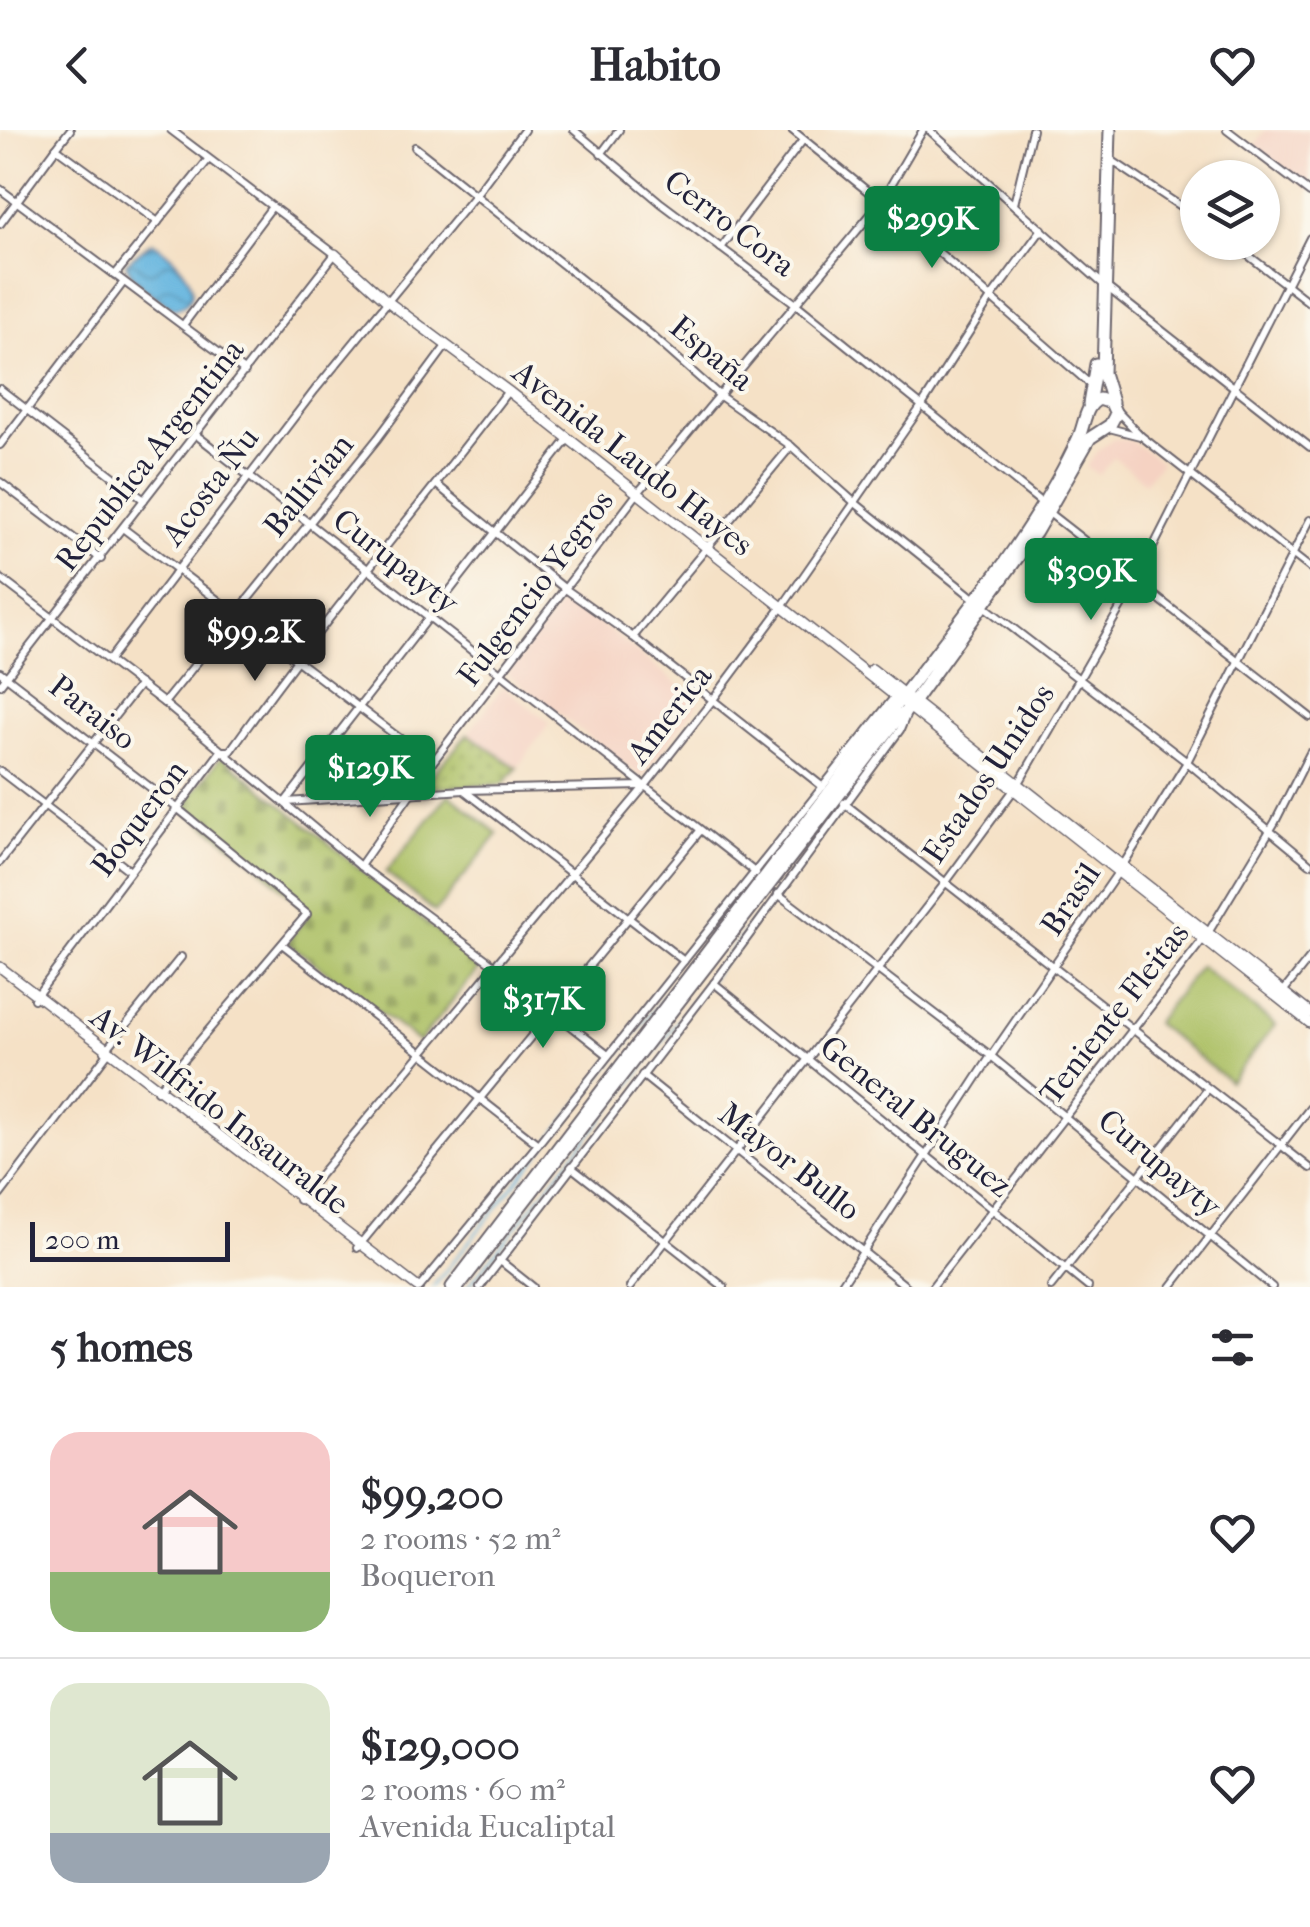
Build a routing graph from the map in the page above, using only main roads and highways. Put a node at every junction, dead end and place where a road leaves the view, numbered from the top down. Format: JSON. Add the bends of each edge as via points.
{"nodes":[{"id":1,"x":1110,"y":130,"type":"edge"},
{"id":2,"x":1104,"y":285,"type":"junction"},
{"id":3,"x":1114,"y":408,"type":"junction"},
{"id":4,"x":1087,"y":411,"type":"junction"},
{"id":5,"x":1105,"y":428,"type":"junction"},
{"id":6,"x":1046,"y":508,"type":"junction"},
{"id":7,"x":904,"y":700,"type":"junction"},
{"id":8,"x":763,"y":892,"type":"junction"},
{"id":9,"x":780,"y":892,"type":"road end"},
{"id":10,"x":455,"y":1287,"type":"edge"}],
"edges":[{"from":1,"to":2,"type":"highway"},
{"from":2,"to":3,"type":"highway","via":[[1102,374]]},
{"from":2,"to":4,"type":"highway"},
{"from":3,"to":4,"type":"highway","via":[[1099,399]]},
{"from":3,"to":5,"type":"highway","via":[[1115,418]]},
{"from":4,"to":5,"type":"highway","via":[[1094,426]]},
{"from":4,"to":6,"type":"highway"},
{"from":5,"to":6,"type":"highway","via":[[1090,438]]},
{"from":6,"to":7,"type":"highway"},
{"from":7,"to":8,"type":"highway"},
{"from":7,"to":10,"type":"highway"},
{"from":8,"to":9,"type":"highway"},
{"from":8,"to":10,"type":"highway","via":[[592,1129]]}]}
